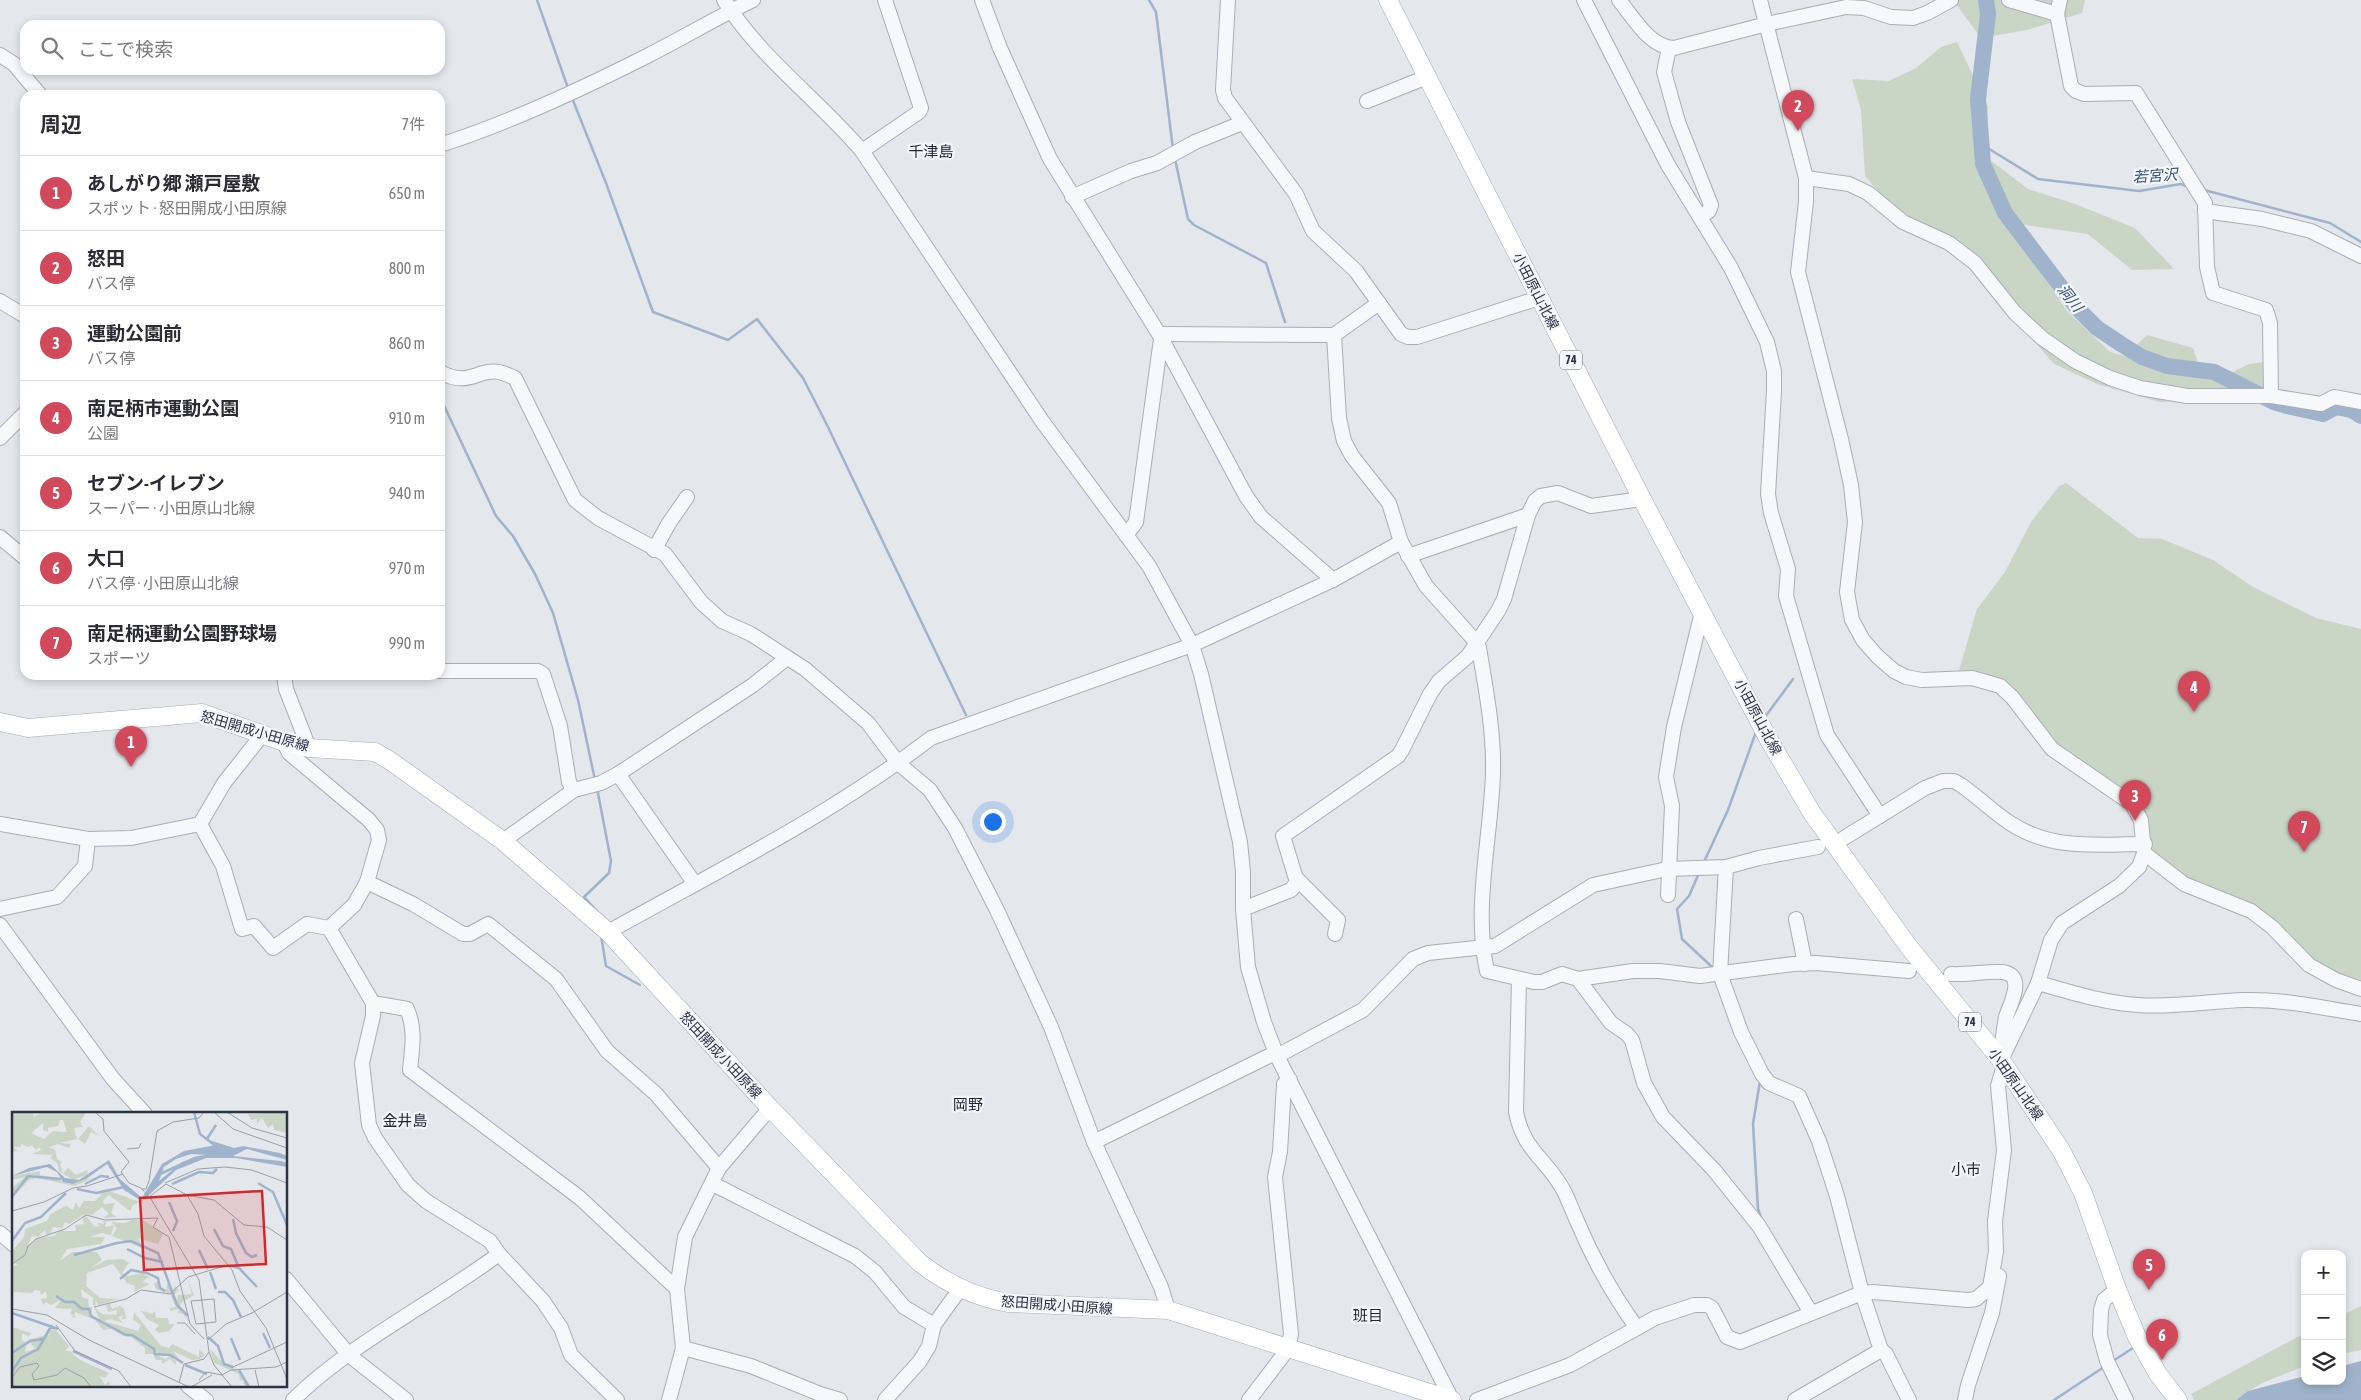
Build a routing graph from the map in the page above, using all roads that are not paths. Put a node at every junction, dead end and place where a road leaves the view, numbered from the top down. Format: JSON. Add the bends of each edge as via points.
{"nodes":[{"id":1,"x":753,"y":0,"type":"edge"},
{"id":2,"x":885,"y":0,"type":"edge"},
{"id":3,"x":982,"y":0,"type":"edge"},
{"id":4,"x":1228,"y":0,"type":"edge"},
{"id":5,"x":1388,"y":0,"type":"edge"},
{"id":6,"x":1584,"y":0,"type":"edge"},
{"id":7,"x":1620,"y":0,"type":"edge"},
{"id":8,"x":1760,"y":0,"type":"edge"},
{"id":9,"x":1951,"y":0,"type":"edge"},
{"id":10,"x":2009,"y":0,"type":"edge"},
{"id":11,"x":2060,"y":0,"type":"edge"},
{"id":12,"x":727,"y":6,"type":"edge"},
{"id":13,"x":2058,"y":14,"type":"junction"},
{"id":14,"x":1767,"y":24,"type":"junction"},
{"id":15,"x":1668,"y":48,"type":"junction"},
{"id":16,"x":0,"y":55,"type":"edge"},
{"id":17,"x":20,"y":71,"type":"edge"},
{"id":18,"x":23,"y":75,"type":"edge"},
{"id":19,"x":1427,"y":77,"type":"junction"},
{"id":20,"x":36,"y":90,"type":"edge"},
{"id":21,"x":1366,"y":101,"type":"dead end"},
{"id":22,"x":1242,"y":123,"type":"junction"},
{"id":23,"x":445,"y":144,"type":"edge"},
{"id":24,"x":862,"y":151,"type":"junction"},
{"id":25,"x":1806,"y":178,"type":"junction"},
{"id":26,"x":1072,"y":197,"type":"junction"},
{"id":27,"x":2205,"y":211,"type":"junction"},
{"id":28,"x":1700,"y":217,"type":"junction"},
{"id":29,"x":2361,"y":256,"type":"edge"},
{"id":30,"x":1539,"y":298,"type":"junction"},
{"id":31,"x":0,"y":301,"type":"edge"},
{"id":32,"x":1379,"y":303,"type":"junction"},
{"id":33,"x":20,"y":313,"type":"edge"},
{"id":34,"x":1334,"y":336,"type":"junction"},
{"id":35,"x":1160,"y":337,"type":"junction"},
{"id":36,"x":445,"y":375,"type":"edge"},
{"id":37,"x":2271,"y":396,"type":"junction"},
{"id":38,"x":2361,"y":402,"type":"edge"},
{"id":39,"x":20,"y":418,"type":"edge"},
{"id":40,"x":0,"y":438,"type":"edge"},
{"id":41,"x":687,"y":498,"type":"dead end"},
{"id":42,"x":1642,"y":499,"type":"junction"},
{"id":43,"x":1528,"y":515,"type":"junction"},
{"id":44,"x":1126,"y":535,"type":"junction"},
{"id":45,"x":0,"y":537,"type":"edge"},
{"id":46,"x":1401,"y":542,"type":"junction"},
{"id":47,"x":654,"y":550,"type":"junction"},
{"id":48,"x":20,"y":554,"type":"edge"},
{"id":49,"x":1408,"y":556,"type":"junction"},
{"id":50,"x":1333,"y":580,"type":"junction"},
{"id":51,"x":1702,"y":612,"type":"junction"},
{"id":52,"x":1477,"y":643,"type":"junction"},
{"id":53,"x":1192,"y":645,"type":"junction"},
{"id":54,"x":787,"y":658,"type":"junction"},
{"id":55,"x":445,"y":671,"type":"edge"},
{"id":56,"x":285,"y":680,"type":"edge"},
{"id":57,"x":0,"y":722,"type":"edge"},
{"id":58,"x":262,"y":735,"type":"junction"},
{"id":59,"x":284,"y":742,"type":"junction"},
{"id":60,"x":308,"y":748,"type":"junction"},
{"id":61,"x":898,"y":763,"type":"junction"},
{"id":62,"x":618,"y":774,"type":"junction"},
{"id":63,"x":574,"y":790,"type":"junction"},
{"id":64,"x":1880,"y":816,"type":"junction"},
{"id":65,"x":0,"y":824,"type":"edge"},
{"id":66,"x":200,"y":824,"type":"junction"},
{"id":67,"x":1844,"y":838,"type":"dead end"},
{"id":68,"x":88,"y":839,"type":"junction"},
{"id":69,"x":504,"y":841,"type":"junction"},
{"id":70,"x":1818,"y":847,"type":"dead end"},
{"id":71,"x":2144,"y":848,"type":"junction"},
{"id":72,"x":1726,"y":867,"type":"junction"},
{"id":73,"x":1667,"y":869,"type":"junction"},
{"id":74,"x":1297,"y":879,"type":"junction"},
{"id":75,"x":367,"y":882,"type":"junction"},
{"id":76,"x":695,"y":884,"type":"junction"},
{"id":77,"x":1668,"y":895,"type":"dead end"},
{"id":78,"x":0,"y":909,"type":"edge"},
{"id":79,"x":1243,"y":909,"type":"junction"},
{"id":80,"x":1796,"y":919,"type":"dead end"},
{"id":81,"x":0,"y":925,"type":"edge"},
{"id":82,"x":602,"y":927,"type":"junction"},
{"id":83,"x":329,"y":928,"type":"junction"},
{"id":84,"x":1335,"y":934,"type":"dead end"},
{"id":85,"x":1484,"y":946,"type":"junction"},
{"id":86,"x":1805,"y":964,"type":"junction"},
{"id":87,"x":1909,"y":972,"type":"dead end"},
{"id":88,"x":1720,"y":974,"type":"junction"},
{"id":89,"x":1951,"y":974,"type":"dead end"},
{"id":90,"x":1520,"y":979,"type":"junction"},
{"id":91,"x":1578,"y":979,"type":"junction"},
{"id":92,"x":2038,"y":983,"type":"junction"},
{"id":93,"x":2361,"y":989,"type":"edge"},
{"id":94,"x":372,"y":1003,"type":"junction"},
{"id":95,"x":2361,"y":1014,"type":"edge"},
{"id":96,"x":1276,"y":1055,"type":"junction"},
{"id":97,"x":2002,"y":1062,"type":"junction"},
{"id":98,"x":1290,"y":1080,"type":"junction"},
{"id":99,"x":770,"y":1108,"type":"junction"},
{"id":100,"x":143,"y":1112,"type":"edge"},
{"id":101,"x":1094,"y":1142,"type":"junction"},
{"id":102,"x":719,"y":1168,"type":"junction"},
{"id":103,"x":713,"y":1184,"type":"junction"},
{"id":104,"x":0,"y":1233,"type":"edge"},
{"id":105,"x":12,"y":1243,"type":"edge"},
{"id":106,"x":1996,"y":1251,"type":"junction"},
{"id":107,"x":499,"y":1254,"type":"junction"},
{"id":108,"x":288,"y":1281,"type":"edge"},
{"id":109,"x":677,"y":1289,"type":"junction"},
{"id":110,"x":2117,"y":1289,"type":"junction"},
{"id":111,"x":960,"y":1290,"type":"junction"},
{"id":112,"x":1862,"y":1293,"type":"junction"},
{"id":113,"x":1168,"y":1310,"type":"junction"},
{"id":114,"x":1811,"y":1313,"type":"junction"},
{"id":115,"x":934,"y":1325,"type":"junction"},
{"id":116,"x":1637,"y":1328,"type":"junction"},
{"id":117,"x":682,"y":1348,"type":"junction"},
{"id":118,"x":1288,"y":1349,"type":"junction"},
{"id":119,"x":1881,"y":1350,"type":"junction"},
{"id":120,"x":349,"y":1355,"type":"junction"},
{"id":121,"x":191,"y":1388,"type":"edge"},
{"id":122,"x":206,"y":1400,"type":"edge"},
{"id":123,"x":293,"y":1400,"type":"edge"},
{"id":124,"x":406,"y":1400,"type":"edge"},
{"id":125,"x":617,"y":1400,"type":"edge"},
{"id":126,"x":669,"y":1400,"type":"edge"},
{"id":127,"x":840,"y":1400,"type":"edge"},
{"id":128,"x":885,"y":1400,"type":"edge"},
{"id":129,"x":1249,"y":1400,"type":"edge"},
{"id":130,"x":1452,"y":1400,"type":"edge"},
{"id":131,"x":1477,"y":1400,"type":"edge"},
{"id":132,"x":1796,"y":1400,"type":"edge"},
{"id":133,"x":1909,"y":1400,"type":"edge"},
{"id":134,"x":1965,"y":1400,"type":"edge"},
{"id":135,"x":2126,"y":1400,"type":"edge"},
{"id":136,"x":2178,"y":1400,"type":"edge"}],
"edges":[{"from":1,"to":12,"type":"street"},
{"from":2,"to":24,"type":"street","via":[[921,108]]},
{"from":3,"to":26,"type":"street","via":[[1030,116]]},
{"from":4,"to":22,"type":"street","via":[[1223,90]]},
{"from":5,"to":19,"type":"main road","name":"小田原山北線","number":"74"},
{"from":6,"to":28,"type":"street","via":[[1668,165]]},
{"from":7,"to":15,"type":"street","via":[[1647,34]]},
{"from":8,"to":14,"type":"street"},
{"from":9,"to":14,"type":"street","via":[[1912,18],[1891,18],[1864,8],[1846,7]]},
{"from":10,"to":13,"type":"street"},
{"from":11,"to":13,"type":"street"},
{"from":12,"to":23,"type":"street","via":[[647,56],[532,110]]},
{"from":12,"to":24,"type":"street","via":[[768,55]]},
{"from":13,"to":27,"type":"street","via":[[2071,86],[2084,94],[2136,93],[2205,203]]},
{"from":14,"to":15,"type":"street"},
{"from":14,"to":25,"type":"street"},
{"from":15,"to":28,"type":"street","via":[[1664,72],[1678,122],[1711,205],[1709,211]]},
{"from":16,"to":17,"type":"street"},
{"from":18,"to":20,"type":"street"},
{"from":19,"to":21,"type":"street"},
{"from":19,"to":30,"type":"main road","name":"小田原山北線","number":"74"},
{"from":22,"to":26,"type":"street"},
{"from":22,"to":32,"type":"street","via":[[1296,194],[1313,231],[1356,271]]},
{"from":24,"to":44,"type":"street","via":[[1042,421]]},
{"from":25,"to":37,"type":"street","via":[[1849,184],[1868,192],[1903,222],[1949,244],[1975,263],[2015,313],[2042,338],[2075,361],[2110,378],[2140,388],[2187,396]]},
{"from":25,"to":71,"type":"street","via":[[1798,272],[1851,485],[1855,522],[1847,592],[1852,620],[1877,656],[1906,677],[1922,680],[1972,678],[2000,686],[2052,750],[2132,804],[2141,820]]},
{"from":26,"to":35,"type":"street"},
{"from":27,"to":29,"type":"street","via":[[2262,219],[2311,231]]},
{"from":27,"to":37,"type":"street","via":[[2207,267],[2213,293],[2266,310],[2270,323]]},
{"from":28,"to":64,"type":"street","via":[[1731,268],[1767,342],[1774,371],[1768,494],[1788,569],[1786,596],[1827,736]]},
{"from":30,"to":32,"type":"street","via":[[1417,337],[1401,334]]},
{"from":30,"to":42,"type":"main road","name":"小田原山北線","number":"74"},
{"from":31,"to":33,"type":"street"},
{"from":32,"to":34,"type":"street"},
{"from":34,"to":35,"type":"street"},
{"from":34,"to":46,"type":"street","via":[[1339,418],[1344,441],[1389,503]]},
{"from":35,"to":44,"type":"street","via":[[1136,522]]},
{"from":35,"to":50,"type":"street","via":[[1246,496],[1261,517]]},
{"from":36,"to":47,"type":"street","via":[[465,380],[499,372],[515,378],[576,500],[598,518]]},
{"from":37,"to":38,"type":"street","via":[[2321,404],[2334,397]]},
{"from":39,"to":40,"type":"street"},
{"from":41,"to":47,"type":"street"},
{"from":42,"to":43,"type":"street","via":[[1591,506],[1558,493],[1549,494],[1535,501]]},
{"from":42,"to":51,"type":"main road","name":"小田原山北線","number":"74"},
{"from":43,"to":49,"type":"street"},
{"from":43,"to":52,"type":"street","via":[[1504,599]]},
{"from":44,"to":53,"type":"street","via":[[1154,574]]},
{"from":45,"to":48,"type":"street"},
{"from":46,"to":49,"type":"street"},
{"from":46,"to":50,"type":"street"},
{"from":47,"to":54,"type":"street","via":[[665,554],[701,602],[722,621],[751,634]]},
{"from":49,"to":52,"type":"street","via":[[1426,586]]},
{"from":50,"to":53,"type":"street"},
{"from":51,"to":73,"type":"street","via":[[1674,727],[1666,777],[1672,806]]},
{"from":51,"to":97,"type":"main road","name":"小田原山北線","number":"74","via":[[1760,724],[1817,821],[1909,947]]},
{"from":52,"to":74,"type":"street","via":[[1468,656],[1439,681],[1398,756],[1283,836]]},
{"from":52,"to":85,"type":"street","via":[[1493,738],[1483,885]]},
{"from":53,"to":61,"type":"street","via":[[931,738]]},
{"from":53,"to":79,"type":"street","via":[[1208,698],[1239,834]]},
{"from":54,"to":61,"type":"street","via":[[805,669],[868,723]]},
{"from":54,"to":62,"type":"street","via":[[753,685]]},
{"from":55,"to":63,"type":"street","via":[[538,670],[543,674],[560,726]]},
{"from":56,"to":60,"type":"street"},
{"from":57,"to":58,"type":"main road","name":"怒田開成小田原線","via":[[28,728],[202,713]]},
{"from":58,"to":59,"type":"main road","name":"怒田開成小田原線"},
{"from":58,"to":66,"type":"street","via":[[224,783]]},
{"from":59,"to":60,"type":"main road","name":"怒田開成小田原線"},
{"from":59,"to":75,"type":"street","via":[[289,753],[377,830],[379,840]]},
{"from":60,"to":69,"type":"main road","name":"怒田開成小田原線","via":[[376,752]]},
{"from":61,"to":76,"type":"street","via":[[838,803]]},
{"from":61,"to":101,"type":"street","via":[[930,790],[955,828],[1051,1027]]},
{"from":62,"to":63,"type":"street","via":[[601,783]]},
{"from":62,"to":76,"type":"street"},
{"from":63,"to":69,"type":"street"},
{"from":64,"to":67,"type":"street"},
{"from":64,"to":71,"type":"street","via":[[1925,788],[1943,781],[1954,781],[2031,835],[2057,843]]},
{"from":65,"to":68,"type":"street"},
{"from":66,"to":68,"type":"street","via":[[132,838]]},
{"from":66,"to":83,"type":"street","via":[[223,866],[242,929],[254,926],[273,948],[307,924]]},
{"from":68,"to":78,"type":"street","via":[[85,866],[57,897]]},
{"from":69,"to":82,"type":"main road","name":"怒田開成小田原線"},
{"from":70,"to":72,"type":"street"},
{"from":71,"to":92,"type":"street","via":[[2139,867],[2119,886],[2062,923],[2051,940]]},
{"from":71,"to":93,"type":"street","via":[[2184,884],[2251,911],[2272,927],[2309,965]]},
{"from":72,"to":73,"type":"street"},
{"from":72,"to":88,"type":"street"},
{"from":73,"to":77,"type":"street"},
{"from":73,"to":85,"type":"street","via":[[1593,885],[1503,943]]},
{"from":74,"to":79,"type":"street","via":[[1291,890]]},
{"from":74,"to":84,"type":"street","via":[[1338,920]]},
{"from":75,"to":83,"type":"street","via":[[354,905]]},
{"from":75,"to":102,"type":"street","via":[[413,904],[463,934],[470,934],[488,924],[556,979],[606,1051],[656,1094]]},
{"from":76,"to":82,"type":"street"},
{"from":79,"to":96,"type":"street","via":[[1248,967]]},
{"from":80,"to":86,"type":"street"},
{"from":81,"to":100,"type":"street","via":[[113,1079]]},
{"from":82,"to":99,"type":"main road","name":"怒田開成小田原線"},
{"from":83,"to":94,"type":"street"},
{"from":85,"to":90,"type":"street","via":[[1487,971]]},
{"from":85,"to":96,"type":"street","via":[[1428,953],[1413,959],[1363,1010]]},
{"from":86,"to":87,"type":"street"},
{"from":86,"to":88,"type":"street"},
{"from":88,"to":91,"type":"street","via":[[1700,976],[1633,971]]},
{"from":88,"to":112,"type":"street","via":[[1741,1032],[1762,1074],[1769,1083],[1799,1096],[1837,1196]]},
{"from":89,"to":97,"type":"street","via":[[2004,972],[2016,982],[2003,1034]]},
{"from":90,"to":91,"type":"street","via":[[1542,982],[1562,974]]},
{"from":90,"to":116,"type":"street","via":[[1516,1112],[1519,1129],[1565,1192],[1617,1300]]},
{"from":91,"to":114,"type":"street","via":[[1606,1017],[1632,1040],[1644,1083],[1663,1117],[1714,1170],[1759,1226]]},
{"from":92,"to":95,"type":"street","via":[[2092,998],[2138,1005],[2244,1000],[2290,1002]]},
{"from":92,"to":97,"type":"street"},
{"from":94,"to":107,"type":"street","via":[[373,1016],[362,1063],[369,1125],[375,1138],[408,1185],[426,1201],[490,1241]]},
{"from":94,"to":109,"type":"street","via":[[407,1009],[412,1020],[413,1038],[410,1070],[580,1198]]},
{"from":96,"to":98,"type":"street"},
{"from":96,"to":101,"type":"street"},
{"from":97,"to":106,"type":"street","via":[[1998,1086],[2004,1150],[1995,1221]]},
{"from":97,"to":110,"type":"main road","name":"小田原山北線","number":"74","via":[[2061,1150],[2083,1193]]},
{"from":98,"to":118,"type":"street","via":[[1284,1084],[1280,1152],[1274,1177],[1291,1334]]},
{"from":98,"to":130,"type":"street"},
{"from":99,"to":102,"type":"street"},
{"from":99,"to":111,"type":"main road","name":"怒田開成小田原線","via":[[920,1263]]},
{"from":101,"to":113,"type":"street"},
{"from":102,"to":103,"type":"street"},
{"from":103,"to":109,"type":"street","via":[[685,1237]]},
{"from":103,"to":115,"type":"street","via":[[855,1256],[874,1272],[904,1307]]},
{"from":104,"to":105,"type":"street"},
{"from":106,"to":112,"type":"street","via":[[1990,1287],[1976,1300]]},
{"from":106,"to":134,"type":"street","via":[[2001,1256],[2001,1263],[1996,1296]]},
{"from":107,"to":120,"type":"street"},
{"from":107,"to":125,"type":"street","via":[[542,1300],[560,1328],[571,1355]]},
{"from":108,"to":120,"type":"street"},
{"from":109,"to":117,"type":"street"},
{"from":110,"to":135,"type":"street","via":[[2104,1300],[2101,1341]]},
{"from":110,"to":136,"type":"main road","name":"小田原山北線","number":"74","via":[[2158,1374]]},
{"from":111,"to":113,"type":"main road","name":"怒田開成小田原線","via":[[1008,1304]]},
{"from":111,"to":115,"type":"street"},
{"from":112,"to":114,"type":"street"},
{"from":112,"to":119,"type":"street"},
{"from":113,"to":118,"type":"main road","name":"怒田開成小田原線"},
{"from":114,"to":116,"type":"street","via":[[1740,1342],[1727,1337],[1712,1308],[1701,1304],[1676,1310]]},
{"from":115,"to":128,"type":"street","via":[[929,1346]]},
{"from":116,"to":131,"type":"street","via":[[1570,1365]]},
{"from":117,"to":126,"type":"street"},
{"from":117,"to":127,"type":"street","via":[[751,1366]]},
{"from":118,"to":129,"type":"street"},
{"from":118,"to":130,"type":"main road","name":"怒田開成小田原線"},
{"from":119,"to":132,"type":"street"},
{"from":119,"to":133,"type":"street"},
{"from":120,"to":123,"type":"street"},
{"from":120,"to":124,"type":"street"},
{"from":121,"to":122,"type":"street"}]}
